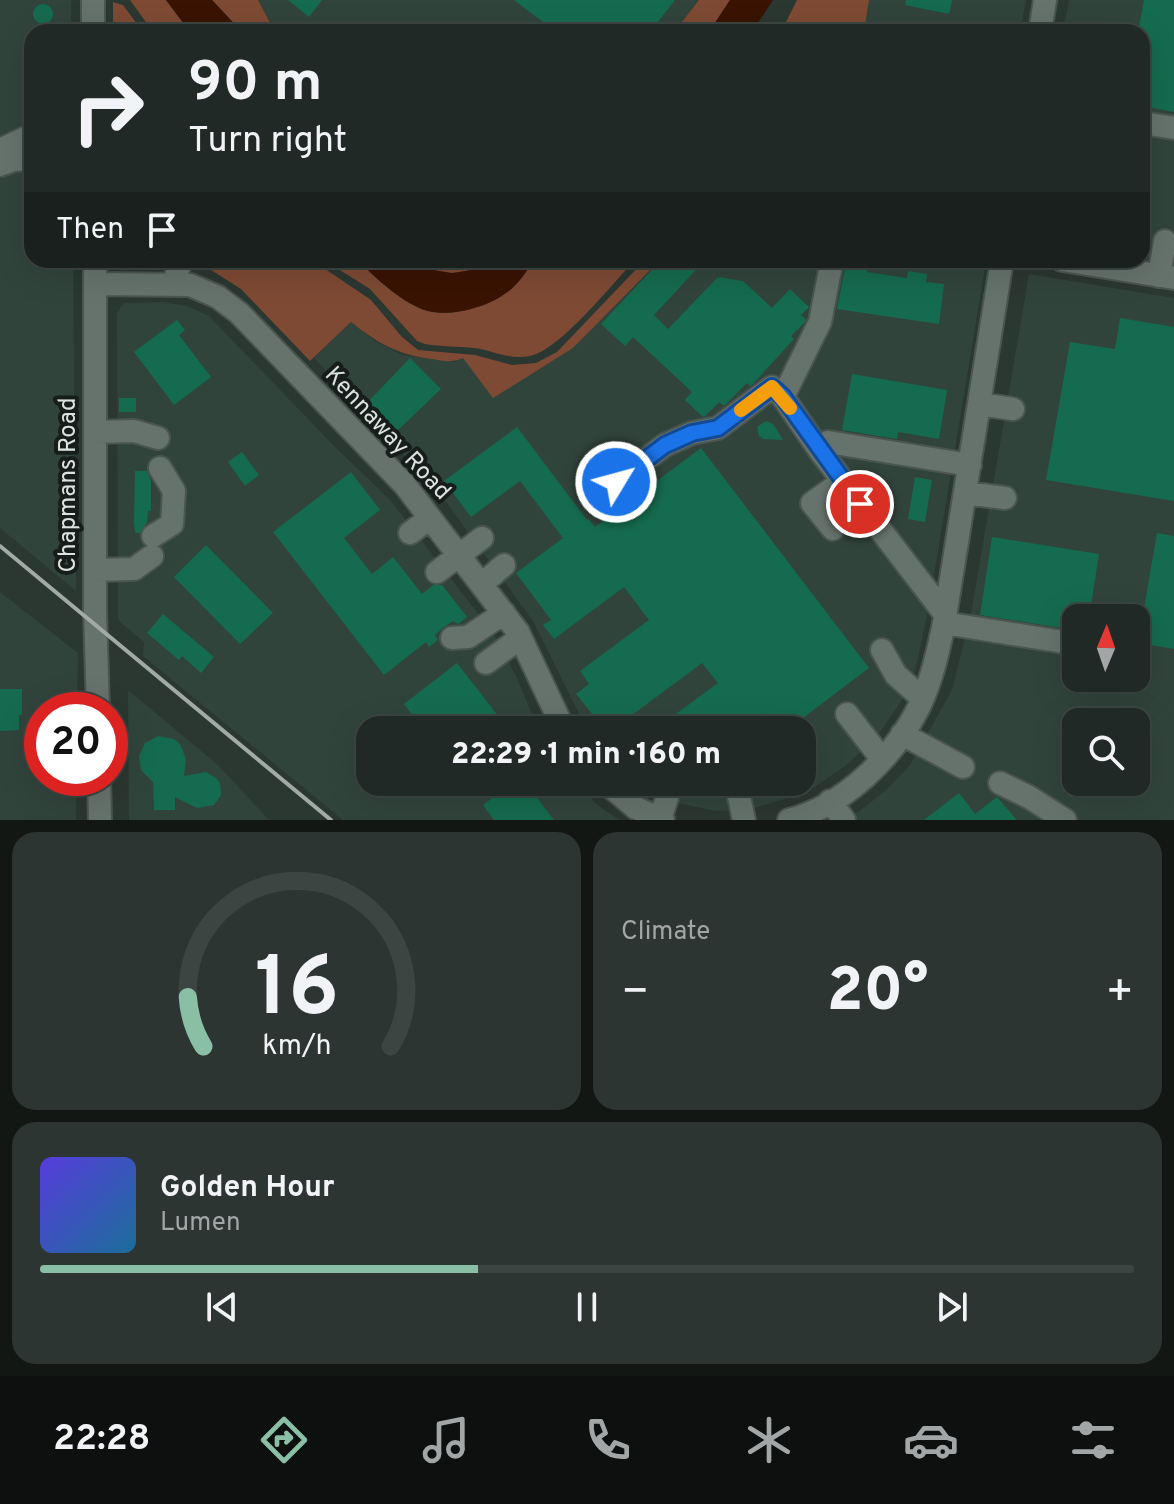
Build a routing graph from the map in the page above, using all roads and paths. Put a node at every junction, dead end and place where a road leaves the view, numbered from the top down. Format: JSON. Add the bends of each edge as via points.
{"nodes":[{"id":1,"x":93,"y":0,"type":"edge"},
{"id":2,"x":93,"y":24,"type":"edge"},
{"id":3,"x":1150,"y":124,"type":"edge"},
{"id":4,"x":1174,"y":128,"type":"edge"},
{"id":5,"x":24,"y":137,"type":"edge"},
{"id":6,"x":0,"y":150,"type":"edge"},
{"id":7,"x":24,"y":159,"type":"edge"},
{"id":8,"x":0,"y":165,"type":"edge"},
{"id":9,"x":1165,"y":241,"type":"dead end"},
{"id":10,"x":95,"y":268,"type":"edge"},
{"id":11,"x":179,"y":268,"type":"edge"},
{"id":12,"x":830,"y":268,"type":"edge"},
{"id":13,"x":1111,"y":268,"type":"edge"},
{"id":14,"x":994,"y":270,"type":"edge"},
{"id":15,"x":1167,"y":277,"type":"edge"},
{"id":16,"x":174,"y":283,"type":"junction"},
{"id":17,"x":95,"y":284,"type":"junction"},
{"id":18,"x":783,"y":397,"type":"junction"},
{"id":19,"x":980,"y":404,"type":"junction"},
{"id":20,"x":1013,"y":409,"type":"dead end"},
{"id":21,"x":95,"y":432,"type":"junction"},
{"id":22,"x":158,"y":438,"type":"dead end"},
{"id":23,"x":827,"y":439,"type":"junction"},
{"id":24,"x":970,"y":465,"type":"junction"},
{"id":25,"x":160,"y":468,"type":"dead end"},
{"id":26,"x":843,"y":481,"type":"junction"},
{"id":27,"x":616,"y":482,"type":"dead end"},
{"id":28,"x":965,"y":493,"type":"junction"},
{"id":29,"x":1005,"y":498,"type":"dead end"},
{"id":30,"x":430,"y":518,"type":"junction"},
{"id":31,"x":833,"y":529,"type":"dead end"},
{"id":32,"x":410,"y":533,"type":"dead end"},
{"id":33,"x":482,"y":538,"type":"dead end"},
{"id":34,"x":459,"y":555,"type":"junction"},
{"id":35,"x":504,"y":565,"type":"dead end"},
{"id":36,"x":96,"y":570,"type":"junction"},
{"id":37,"x":437,"y":572,"type":"dead end"},
{"id":38,"x":482,"y":584,"type":"junction"},
{"id":39,"x":504,"y":613,"type":"junction"},
{"id":40,"x":944,"y":619,"type":"junction"},
{"id":41,"x":452,"y":638,"type":"dead end"},
{"id":42,"x":520,"y":638,"type":"junction"},
{"id":43,"x":1062,"y":641,"type":"edge"},
{"id":44,"x":882,"y":650,"type":"dead end"},
{"id":45,"x":486,"y":663,"type":"dead end"},
{"id":46,"x":98,"y":692,"type":"edge"},
{"id":47,"x":922,"y":698,"type":"junction"},
{"id":48,"x":847,"y":714,"type":"dead end"},
{"id":49,"x":557,"y":716,"type":"edge"},
{"id":50,"x":902,"y":734,"type":"junction"},
{"id":51,"x":882,"y":759,"type":"junction"},
{"id":52,"x":963,"y":767,"type":"dead end"},
{"id":53,"x":1000,"y":783,"type":"dead end"},
{"id":54,"x":99,"y":796,"type":"edge"},
{"id":55,"x":622,"y":796,"type":"edge"},
{"id":56,"x":739,"y":796,"type":"edge"},
{"id":57,"x":830,"y":801,"type":"junction"},
{"id":58,"x":663,"y":812,"type":"edge"},
{"id":59,"x":100,"y":820,"type":"edge"},
{"id":60,"x":744,"y":820,"type":"edge"},
{"id":61,"x":789,"y":820,"type":"edge"},
{"id":62,"x":844,"y":820,"type":"edge"},
{"id":63,"x":1065,"y":820,"type":"edge"}],
"edges":[{"from":1,"to":2,"type":"street"},
{"from":3,"to":4,"type":"street"},
{"from":5,"to":6,"type":"street"},
{"from":7,"to":8,"type":"street"},
{"from":9,"to":15,"type":"street"},
{"from":10,"to":17,"type":"street","name":"Chapmans Road"},
{"from":11,"to":16,"type":"street"},
{"from":12,"to":18,"type":"street","via":[[820,322]]},
{"from":13,"to":15,"type":"street"},
{"from":14,"to":19,"type":"street"},
{"from":16,"to":17,"type":"street","name":"Kennaway Road"},
{"from":16,"to":30,"type":"street","name":"Kennaway Road","via":[[204,289],[239,313],[405,485]]},
{"from":17,"to":21,"type":"street","name":"Chapmans Road"},
{"from":18,"to":23,"type":"street"},
{"from":18,"to":27,"type":"street","via":[[772,387],[718,428],[665,445]]},
{"from":19,"to":20,"type":"street"},
{"from":19,"to":24,"type":"street"},
{"from":21,"to":22,"type":"street","via":[[134,431]]},
{"from":21,"to":36,"type":"street","name":"Chapmans Road"},
{"from":23,"to":24,"type":"street"},
{"from":23,"to":26,"type":"street"},
{"from":24,"to":28,"type":"street"},
{"from":25,"to":36,"type":"street","via":[[174,491],[172,524],[134,569]]},
{"from":26,"to":31,"type":"street","via":[[812,503]]},
{"from":26,"to":40,"type":"street"},
{"from":28,"to":29,"type":"street"},
{"from":28,"to":40,"type":"street"},
{"from":30,"to":32,"type":"street"},
{"from":30,"to":34,"type":"street","name":"Kennaway Road"},
{"from":33,"to":34,"type":"street"},
{"from":34,"to":37,"type":"street"},
{"from":34,"to":38,"type":"street","name":"Kennaway Road"},
{"from":35,"to":38,"type":"street"},
{"from":36,"to":46,"type":"street","name":"Chapmans Road"},
{"from":38,"to":39,"type":"street","name":"Kennaway Road"},
{"from":39,"to":41,"type":"street","via":[[468,637]]},
{"from":39,"to":42,"type":"street","name":"Kennaway Road"},
{"from":40,"to":43,"type":"street"},
{"from":40,"to":47,"type":"street"},
{"from":42,"to":45,"type":"street"},
{"from":42,"to":49,"type":"street","name":"Kennaway Road"},
{"from":44,"to":47,"type":"street","via":[[896,675]]},
{"from":47,"to":50,"type":"street"},
{"from":48,"to":51,"type":"street"},
{"from":50,"to":51,"type":"street"},
{"from":50,"to":52,"type":"street"},
{"from":51,"to":57,"type":"street","via":[[858,784]]},
{"from":53,"to":63,"type":"street"},
{"from":54,"to":59,"type":"street"},
{"from":55,"to":58,"type":"street","via":[[636,808]]},
{"from":56,"to":60,"type":"street"},
{"from":57,"to":61,"type":"street"},
{"from":57,"to":62,"type":"street"}]}
